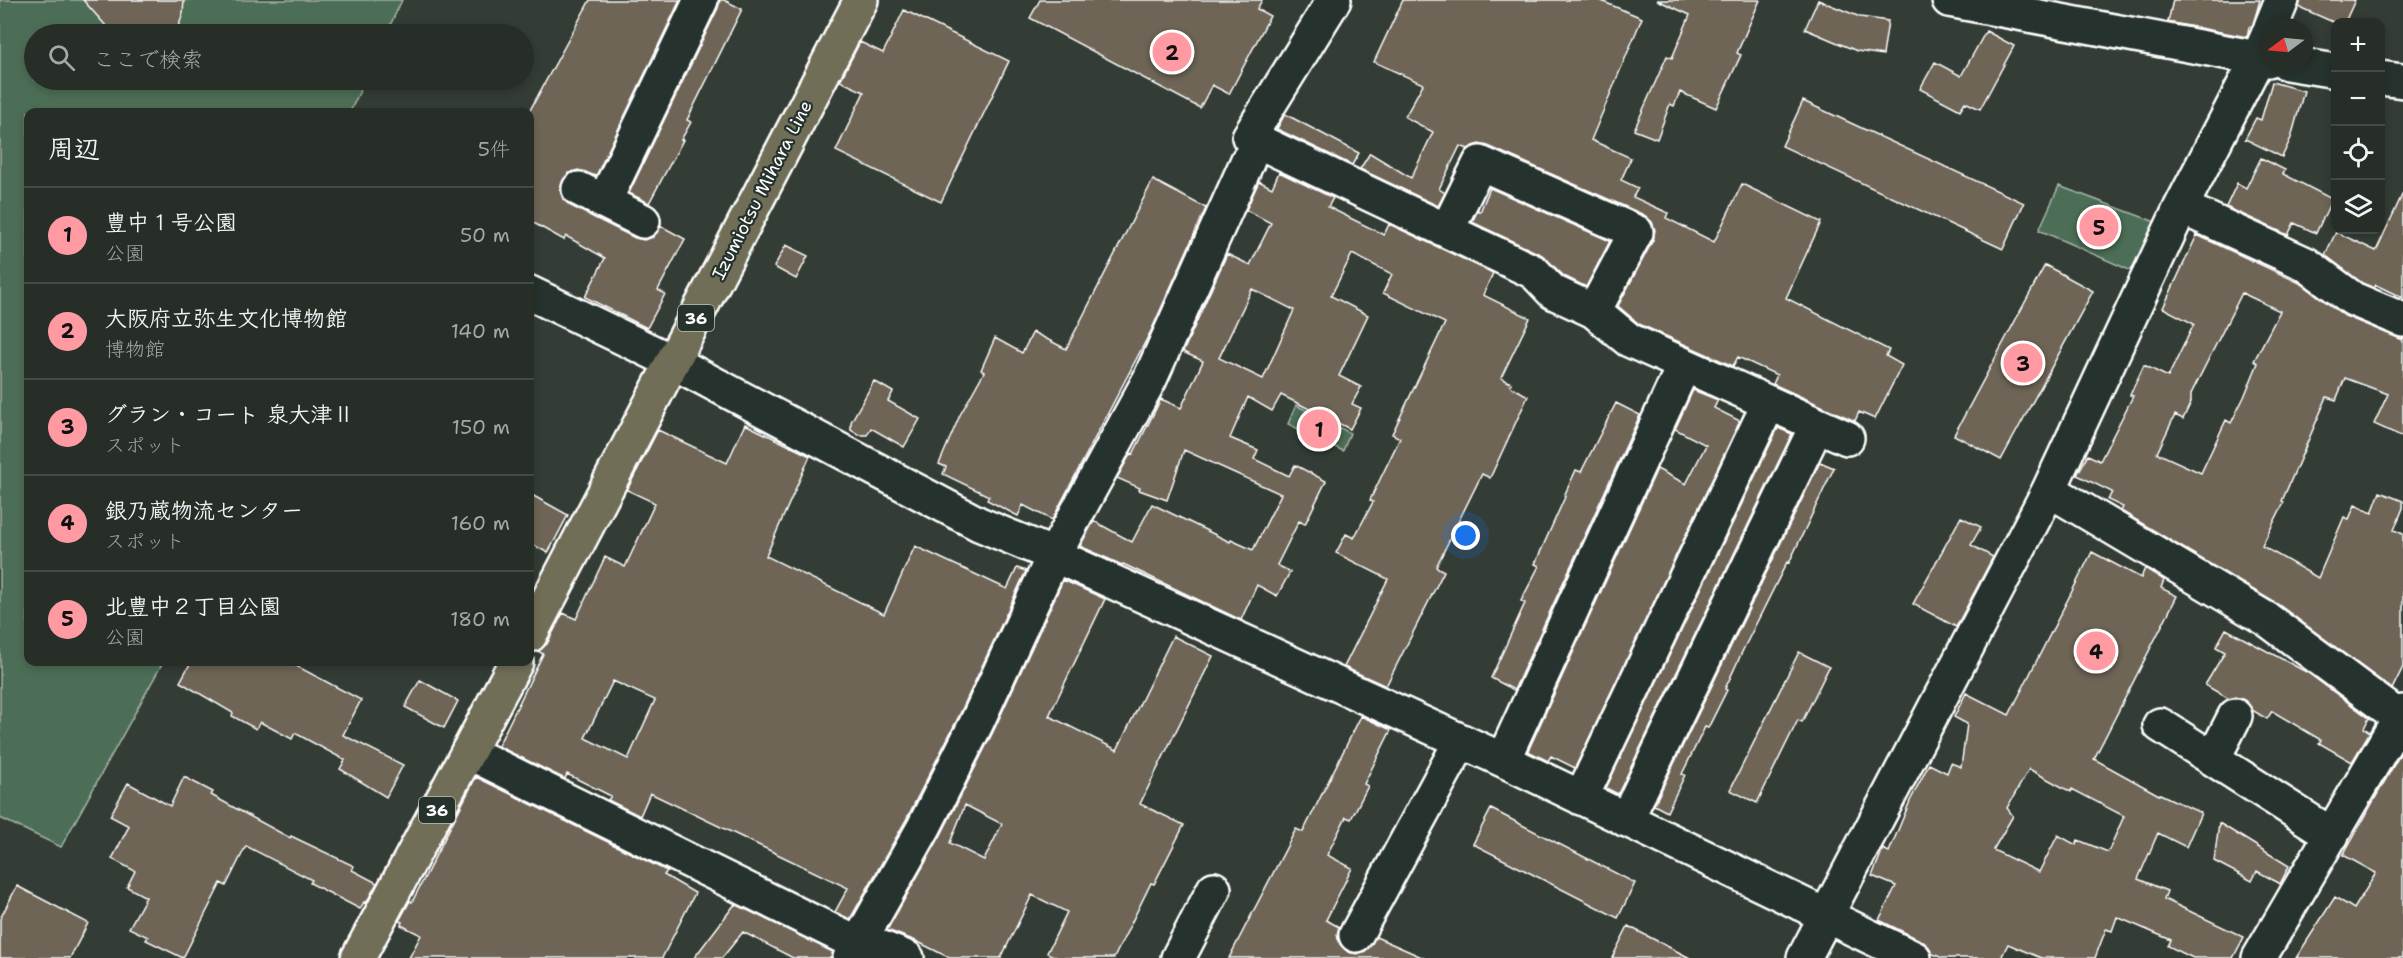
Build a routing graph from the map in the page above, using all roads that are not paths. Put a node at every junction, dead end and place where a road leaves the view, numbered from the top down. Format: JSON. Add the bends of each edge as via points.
{"nodes":[{"id":1,"x":702,"y":0,"type":"edge"},
{"id":2,"x":861,"y":0,"type":"edge"},
{"id":3,"x":1334,"y":0,"type":"edge"},
{"id":4,"x":1949,"y":0,"type":"edge"},
{"id":5,"x":2283,"y":0,"type":"edge"},
{"id":6,"x":2275,"y":18,"type":"edge"},
{"id":7,"x":2259,"y":52,"type":"edge"},
{"id":8,"x":2313,"y":65,"type":"edge"},
{"id":9,"x":2331,"y":70,"type":"edge"},
{"id":10,"x":2260,"y":72,"type":"edge"},
{"id":11,"x":2385,"y":79,"type":"edge"},
{"id":12,"x":2403,"y":81,"type":"edge"},
{"id":13,"x":1248,"y":160,"type":"dead end"},
{"id":14,"x":2181,"y":207,"type":"junction"},
{"id":15,"x":643,"y":221,"type":"dead end"},
{"id":16,"x":1448,"y":230,"type":"junction"},
{"id":17,"x":534,"y":295,"type":"edge"},
{"id":18,"x":1594,"y":311,"type":"junction"},
{"id":19,"x":2403,"y":320,"type":"edge"},
{"id":20,"x":673,"y":362,"type":"junction"},
{"id":21,"x":1684,"y":365,"type":"junction"},
{"id":22,"x":1769,"y":403,"type":"junction"},
{"id":23,"x":1817,"y":425,"type":"junction"},
{"id":24,"x":1847,"y":438,"type":"dead end"},
{"id":25,"x":2048,"y":492,"type":"junction"},
{"id":26,"x":1054,"y":555,"type":"junction"},
{"id":27,"x":534,"y":627,"type":"edge"},
{"id":28,"x":514,"y":666,"type":"edge"},
{"id":29,"x":2235,"y":716,"type":"dead end"},
{"id":30,"x":2402,"y":717,"type":"edge"},
{"id":31,"x":2160,"y":725,"type":"dead end"},
{"id":32,"x":1461,"y":741,"type":"junction"},
{"id":33,"x":468,"y":752,"type":"junction"},
{"id":34,"x":2213,"y":759,"type":"junction"},
{"id":35,"x":1503,"y":760,"type":"junction"},
{"id":36,"x":1581,"y":798,"type":"junction"},
{"id":37,"x":1626,"y":820,"type":"junction"},
{"id":38,"x":2332,"y":835,"type":"junction"},
{"id":39,"x":1214,"y":889,"type":"dead end"},
{"id":40,"x":1825,"y":915,"type":"junction"},
{"id":41,"x":1356,"y":936,"type":"dead end"},
{"id":42,"x":854,"y":951,"type":"edge"},
{"id":43,"x":1190,"y":954,"type":"edge"},
{"id":44,"x":358,"y":958,"type":"edge"},
{"id":45,"x":907,"y":958,"type":"edge"},
{"id":46,"x":1804,"y":958,"type":"edge"},
{"id":47,"x":1914,"y":958,"type":"edge"},
{"id":48,"x":2259,"y":958,"type":"edge"}],
"edges":[{"from":1,"to":15,"type":"street","via":[[670,94],[591,196]]},
{"from":2,"to":20,"type":"main road","name":"Izumiotsu Mihara Line","number":"36"},
{"from":3,"to":16,"type":"street","via":[[1249,136]]},
{"from":4,"to":7,"type":"street"},
{"from":5,"to":6,"type":"street"},
{"from":8,"to":9,"type":"street"},
{"from":10,"to":14,"type":"street"},
{"from":11,"to":12,"type":"street"},
{"from":13,"to":26,"type":"street","via":[[1150,379]]},
{"from":14,"to":19,"type":"street","via":[[2306,264],[2353,299]]},
{"from":14,"to":25,"type":"street"},
{"from":16,"to":18,"type":"street","via":[[1534,272],[1553,292]]},
{"from":16,"to":18,"type":"street","via":[[1480,163],[1636,232]]},
{"from":17,"to":20,"type":"street"},
{"from":18,"to":21,"type":"street","via":[[1629,340]]},
{"from":20,"to":26,"type":"street","via":[[979,524]]},
{"from":20,"to":27,"type":"main road","name":"Izumiotsu Mihara Line","number":"36"},
{"from":21,"to":22,"type":"street"},
{"from":21,"to":35,"type":"street"},
{"from":22,"to":23,"type":"street"},
{"from":22,"to":36,"type":"street"},
{"from":23,"to":24,"type":"street"},
{"from":23,"to":37,"type":"street"},
{"from":25,"to":30,"type":"street","via":[[2268,620]]},
{"from":25,"to":40,"type":"street"},
{"from":26,"to":32,"type":"street"},
{"from":26,"to":42,"type":"street","via":[[930,817]]},
{"from":28,"to":33,"type":"main road","number":"36"},
{"from":29,"to":34,"type":"street"},
{"from":30,"to":38,"type":"street"},
{"from":31,"to":34,"type":"street"},
{"from":32,"to":35,"type":"street"},
{"from":32,"to":41,"type":"street"},
{"from":33,"to":42,"type":"street"},
{"from":33,"to":44,"type":"main road","number":"36"},
{"from":34,"to":38,"type":"street"},
{"from":35,"to":36,"type":"street"},
{"from":36,"to":37,"type":"street"},
{"from":37,"to":40,"type":"street"},
{"from":38,"to":48,"type":"street"},
{"from":39,"to":43,"type":"street"},
{"from":40,"to":46,"type":"street"},
{"from":40,"to":47,"type":"street"},
{"from":42,"to":45,"type":"street","via":[[877,946]]}]}
